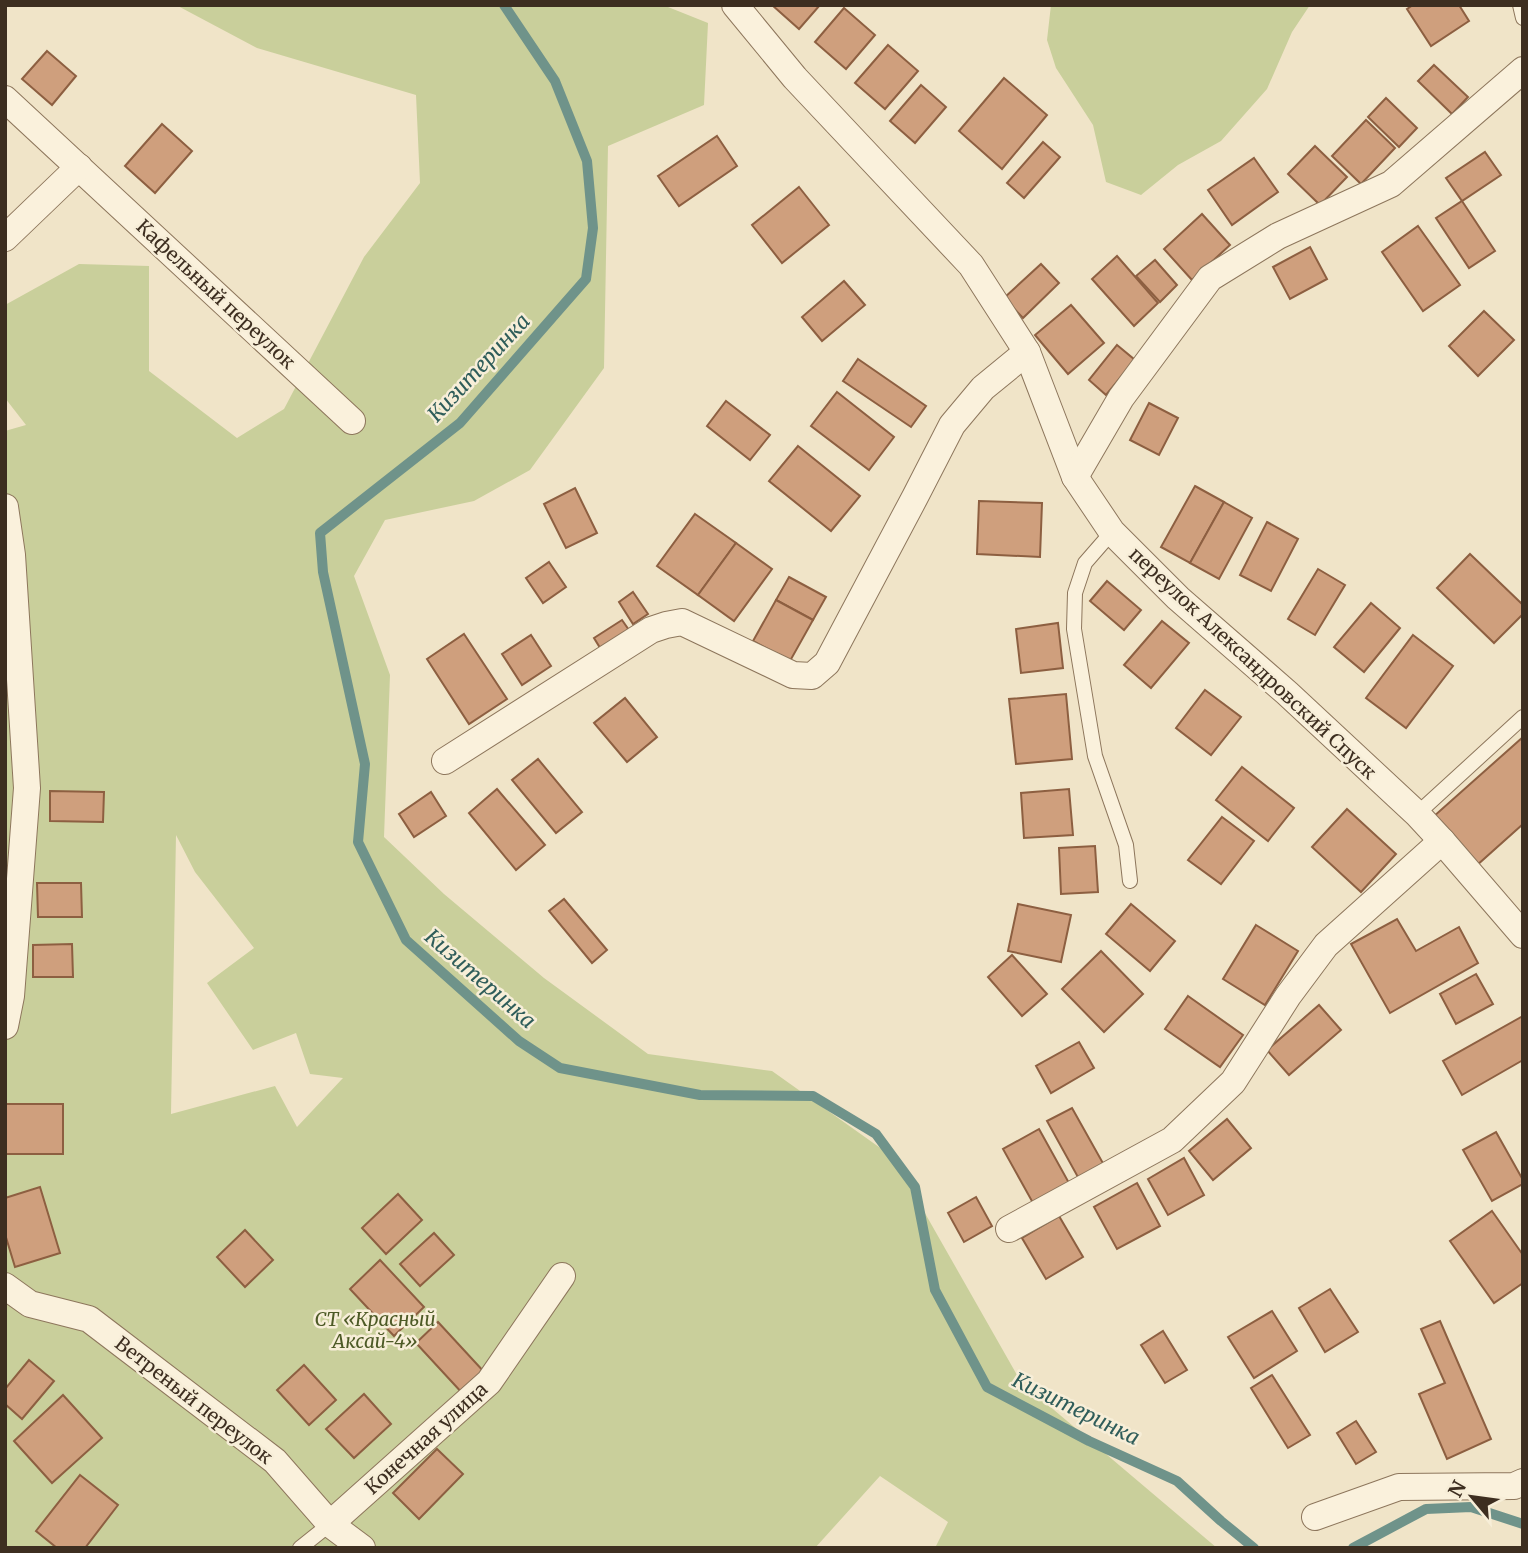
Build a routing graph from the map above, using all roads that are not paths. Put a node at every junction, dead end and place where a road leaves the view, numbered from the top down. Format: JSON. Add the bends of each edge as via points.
{"nodes":[{"id":1,"x":735,"y":5,"type":"edge"},
{"id":2,"x":1520,"y":5,"type":"edge"},
{"id":3,"x":1523,"y":19,"type":"edge"},
{"id":4,"x":1523,"y":71,"type":"edge"},
{"id":5,"x":5,"y":99,"type":"edge"},
{"id":6,"x":79,"y":167,"type":"junction"},
{"id":7,"x":5,"y":238,"type":"edge"},
{"id":8,"x":1027,"y":352,"type":"junction"},
{"id":9,"x":352,"y":421,"type":"dead end"},
{"id":10,"x":1075,"y":477,"type":"junction"},
{"id":11,"x":5,"y":507,"type":"edge"},
{"id":12,"x":1112,"y":532,"type":"junction"},
{"id":13,"x":1523,"y":717,"type":"edge"},
{"id":14,"x":445,"y":761,"type":"dead end"},
{"id":15,"x":1417,"y":814,"type":"junction"},
{"id":16,"x":1442,"y":841,"type":"junction"},
{"id":17,"x":1130,"y":881,"type":"dead end"},
{"id":18,"x":1523,"y":935,"type":"edge"},
{"id":19,"x":5,"y":1026,"type":"edge"},
{"id":20,"x":1009,"y":1229,"type":"dead end"},
{"id":21,"x":562,"y":1276,"type":"dead end"},
{"id":22,"x":5,"y":1286,"type":"edge"},
{"id":23,"x":1523,"y":1482,"type":"edge"},
{"id":24,"x":1315,"y":1517,"type":"dead end"},
{"id":25,"x":330,"y":1524,"type":"junction"},
{"id":26,"x":300,"y":1548,"type":"edge"},
{"id":27,"x":362,"y":1548,"type":"edge"}],
"edges":[{"from":1,"to":8,"type":"street","name":"переулок Александровский Спуск","via":[[795,78],[971,265]]},
{"from":2,"to":3,"type":"lane"},
{"from":4,"to":10,"type":"street","via":[[1391,184],[1279,236],[1210,278],[1121,398]]},
{"from":5,"to":6,"type":"street","name":"Кафельный переулок"},
{"from":6,"to":7,"type":"street"},
{"from":6,"to":9,"type":"street","name":"Кафельный переулок"},
{"from":8,"to":10,"type":"street","name":"переулок Александровский Спуск"},
{"from":8,"to":14,"type":"street","via":[[983,388],[952,425],[827,663],[812,677],[793,676],[681,622],[666,625],[651,630]]},
{"from":10,"to":12,"type":"street","name":"переулок Александровский Спуск"},
{"from":11,"to":19,"type":"street","via":[[27,788]]},
{"from":12,"to":15,"type":"street","name":"переулок Александровский Спуск","via":[[1178,598]]},
{"from":12,"to":17,"type":"lane","via":[[1085,563],[1074,593],[1074,629],[1095,756],[1126,845]]},
{"from":13,"to":15,"type":"lane"},
{"from":15,"to":16,"type":"street","name":"переулок Александровский Спуск"},
{"from":16,"to":18,"type":"street","name":"переулок Александровский Спуск"},
{"from":16,"to":20,"type":"street","via":[[1326,945],[1233,1082],[1172,1140]]},
{"from":21,"to":25,"type":"street","name":"Конечная улица","via":[[489,1382]]},
{"from":22,"to":25,"type":"street","name":"Ветреный переулок","via":[[30,1304],[89,1319],[275,1461]]},
{"from":23,"to":24,"type":"street","via":[[1514,1486],[1399,1487]]},
{"from":25,"to":26,"type":"lane"},
{"from":25,"to":27,"type":"street","name":"Ветреный переулок"}]}
